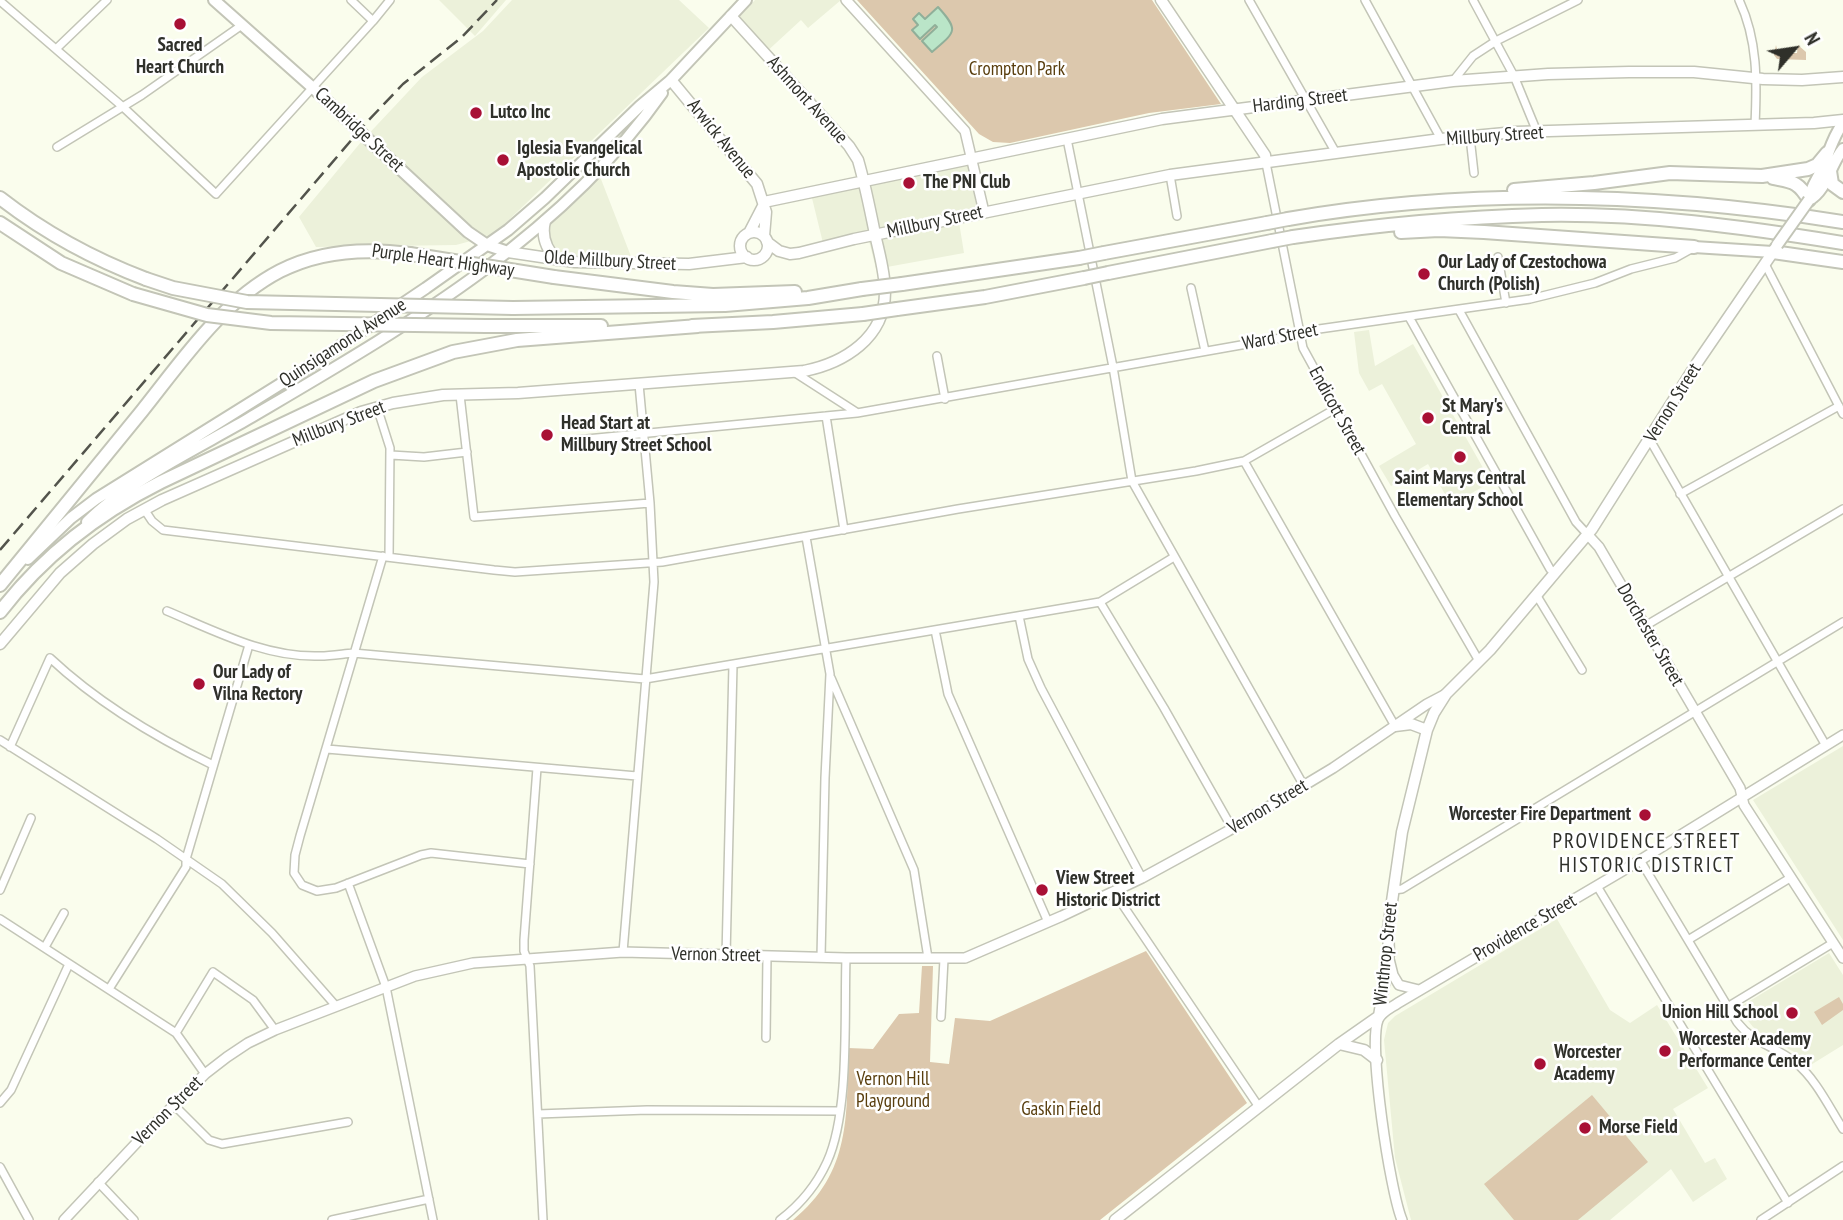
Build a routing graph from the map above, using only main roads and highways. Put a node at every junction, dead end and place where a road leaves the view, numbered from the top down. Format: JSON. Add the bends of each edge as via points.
{"nodes":[{"id":1,"x":214,"y":0,"type":"edge"},
{"id":2,"x":746,"y":0,"type":"edge"},
{"id":3,"x":1161,"y":0,"type":"edge"},
{"id":4,"x":731,"y":16,"type":"junction"},
{"id":5,"x":1843,"y":77,"type":"edge"},
{"id":6,"x":671,"y":80,"type":"junction"},
{"id":7,"x":1234,"y":110,"type":"junction"},
{"id":8,"x":1843,"y":122,"type":"edge"},
{"id":9,"x":1843,"y":149,"type":"edge"},
{"id":10,"x":1827,"y":153,"type":"junction"},
{"id":11,"x":1266,"y":163,"type":"junction"},
{"id":12,"x":1830,"y":171,"type":"junction"},
{"id":13,"x":1762,"y":176,"type":"junction"},
{"id":14,"x":864,"y":181,"type":"junction"},
{"id":15,"x":1843,"y":192,"type":"edge"},
{"id":16,"x":0,"y":198,"type":"edge"},
{"id":17,"x":1453,"y":198,"type":"junction"},
{"id":18,"x":1809,"y":200,"type":"junction"},
{"id":19,"x":764,"y":202,"type":"junction"},
{"id":20,"x":545,"y":221,"type":"junction"},
{"id":21,"x":1843,"y":222,"type":"edge"},
{"id":22,"x":0,"y":223,"type":"edge"},
{"id":23,"x":749,"y":233,"type":"junction"},
{"id":24,"x":875,"y":235,"type":"junction"},
{"id":25,"x":1293,"y":237,"type":"junction"},
{"id":26,"x":766,"y":239,"type":"junction"},
{"id":27,"x":1843,"y":243,"type":"edge"},
{"id":28,"x":741,"y":244,"type":"junction"},
{"id":29,"x":487,"y":245,"type":"junction"},
{"id":30,"x":1694,"y":247,"type":"joint"},
{"id":31,"x":1775,"y":248,"type":"junction"},
{"id":32,"x":508,"y":252,"type":"junction"},
{"id":33,"x":747,"y":257,"type":"junction"},
{"id":34,"x":558,"y":261,"type":"junction"},
{"id":35,"x":713,"y":261,"type":"junction"},
{"id":36,"x":1843,"y":262,"type":"edge"},
{"id":37,"x":862,"y":289,"type":"junction"},
{"id":38,"x":698,"y":326,"type":"junction"},
{"id":39,"x":75,"y":536,"type":"junction"},
{"id":40,"x":0,"y":586,"type":"edge"},
{"id":41,"x":0,"y":612,"type":"edge"},
{"id":42,"x":0,"y":644,"type":"edge"},
{"id":43,"x":1446,"y":694,"type":"joint"},
{"id":44,"x":1395,"y":726,"type":"road end"},
{"id":45,"x":1427,"y":730,"type":"junction"},
{"id":46,"x":1379,"y":1016,"type":"joint"},
{"id":47,"x":1339,"y":1044,"type":"junction"},
{"id":48,"x":1377,"y":1060,"type":"road end"},
{"id":49,"x":1115,"y":1220,"type":"edge"}],
"edges":[{"from":1,"to":29,"type":"main road","name":"Cambridge Street"},
{"from":2,"to":4,"type":"main road","name":"Quinsigamond Avenue"},
{"from":3,"to":7,"type":"main road","name":"Endicott Street"},
{"from":4,"to":6,"type":"main road","name":"Quinsigamond Avenue"},
{"from":4,"to":14,"type":"main road","name":"Ashmont Avenue","via":[[849,146]]},
{"from":5,"to":7,"type":"main road","name":"Harding Street","via":[[1811,80],[1694,72],[1514,76]]},
{"from":6,"to":19,"type":"main road","name":"Arwick Avenue","via":[[750,173]]},
{"from":6,"to":20,"type":"main road","name":"Quinsigamond Avenue","via":[[627,139]]},
{"from":6,"to":29,"type":"main road","name":"Quinsigamond Avenue","via":[[545,198]]},
{"from":7,"to":11,"type":"main road","name":"Endicott Street"},
{"from":7,"to":14,"type":"main road","name":"Harding Street","via":[[1163,119]]},
{"from":8,"to":10,"type":"main road","name":"Vernon Street"},
{"from":8,"to":11,"type":"main road","name":"Millbury Street","via":[[1537,132],[1441,139]]},
{"from":9,"to":12,"type":"main road","name":"Vernon Street"},
{"from":10,"to":13,"type":"highway","via":[[1808,169]]},
{"from":10,"to":18,"type":"main road","name":"Vernon Street"},
{"from":11,"to":24,"type":"main road","name":"Millbury Street","via":[[1170,174]]},
{"from":12,"to":15,"type":"highway","via":[[1832,184]]},
{"from":12,"to":18,"type":"main road","name":"Vernon Street"},
{"from":13,"to":17,"type":"highway","via":[[1670,173]]},
{"from":13,"to":18,"type":"highway","via":[[1797,184]]},
{"from":14,"to":19,"type":"main road","name":"Harding Street"},
{"from":14,"to":24,"type":"main road","name":"Ashmont Avenue"},
{"from":16,"to":37,"type":"highway","bridge":true,"via":[[44,230],[117,268],[185,291],[247,302],[513,308],[725,305]]},
{"from":17,"to":21,"type":"highway","via":[[1699,203]]},
{"from":17,"to":37,"type":"highway","bridge":true,"via":[[1288,219],[1079,258]]},
{"from":18,"to":31,"type":"main road","name":"Vernon Street","bridge":true},
{"from":19,"to":23,"type":"main road","name":"Arwick Avenue"},
{"from":19,"to":26,"type":"main road","name":"Arwick Avenue"},
{"from":20,"to":32,"type":"main road","name":"Quinsigamond Avenue"},
{"from":20,"to":34,"type":"main road","via":[[546,245]]},
{"from":22,"to":38,"type":"highway","bridge":true,"via":[[71,268],[133,294],[207,315],[271,323]]},
{"from":23,"to":26,"type":"main road","via":[[757,232]]},
{"from":23,"to":28,"type":"main road"},
{"from":24,"to":26,"type":"main road","via":[[790,254]]},
{"from":24,"to":42,"type":"main road","name":"Millbury Street","via":[[885,289],[883,309],[865,341],[847,356],[794,372],[425,397],[377,407],[144,509],[68,566]]},
{"from":25,"to":27,"type":"highway","via":[[1402,223],[1543,215],[1681,221]]},
{"from":25,"to":30,"type":"highway","via":[[1439,230]]},
{"from":25,"to":38,"type":"highway","bridge":true,"via":[[972,299],[863,314]]},
{"from":26,"to":33,"type":"main road","via":[[764,256]]},
{"from":28,"to":33,"type":"main road"},
{"from":28,"to":35,"type":"main road","name":"Olde Millbury Street"},
{"from":29,"to":32,"type":"main road","name":"Cambridge Street"},
{"from":29,"to":40,"type":"main road","name":"Quinsigamond Avenue","via":[[319,359],[96,499]]},
{"from":30,"to":31,"type":"main road","name":"Ward Street"},
{"from":31,"to":36,"type":"highway"},
{"from":31,"to":43,"type":"main road","name":"Vernon Street","via":[[1588,535]]},
{"from":32,"to":34,"type":"main road","name":"Olde Millbury Street"},
{"from":32,"to":39,"type":"main road","name":"Quinsigamond Avenue","via":[[410,321],[135,485],[89,519]]},
{"from":33,"to":35,"type":"main road","name":"Olde Millbury Street"},
{"from":34,"to":35,"type":"main road","name":"Olde Millbury Street"},
{"from":37,"to":40,"type":"highway","name":"Purple Heart Highway","bridge":true,"via":[[713,295],[640,289],[410,254],[358,251],[319,256],[253,288],[208,330]]},
{"from":38,"to":39,"type":"highway","via":[[528,339],[453,352],[374,382],[162,481]]},
{"from":39,"to":41,"type":"highway"},
{"from":43,"to":45,"type":"main road","name":"Winthrop Street"},
{"from":44,"to":45,"type":"main road","via":[[1411,724]]},
{"from":45,"to":46,"type":"main road","name":"Winthrop Street","via":[[1402,832]]},
{"from":46,"to":47,"type":"main road","name":"Providence Street"},
{"from":47,"to":48,"type":"main road","via":[[1364,1050]]},
{"from":47,"to":49,"type":"main road","name":"Providence Street"}]}
